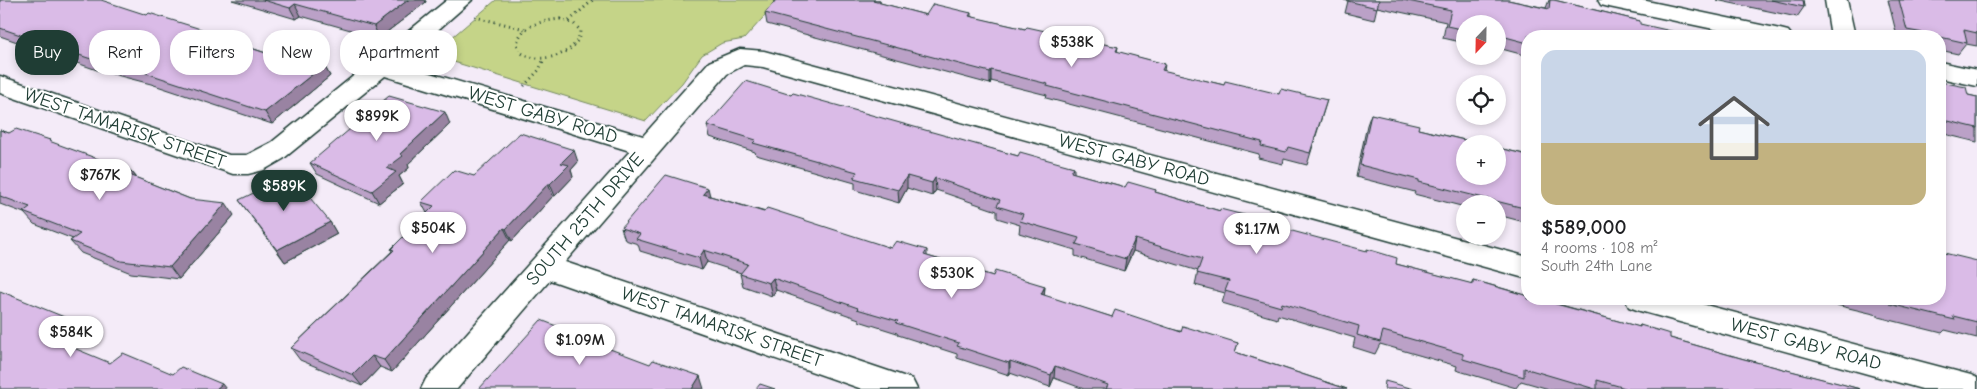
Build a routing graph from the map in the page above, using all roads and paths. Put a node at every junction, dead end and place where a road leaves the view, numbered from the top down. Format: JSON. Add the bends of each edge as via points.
{"nodes":[{"id":1,"x":593,"y":0,"type":"edge"},
{"id":2,"x":1609,"y":0,"type":"edge"},
{"id":3,"x":1836,"y":0,"type":"edge"},
{"id":4,"x":455,"y":4,"type":"edge"},
{"id":5,"x":569,"y":21,"type":"junction"},
{"id":6,"x":526,"y":29,"type":"junction"},
{"id":7,"x":424,"y":30,"type":"edge"},
{"id":8,"x":1752,"y":30,"type":"edge"},
{"id":9,"x":1841,"y":30,"type":"edge"},
{"id":10,"x":740,"y":57,"type":"joint"},
{"id":11,"x":544,"y":59,"type":"junction"},
{"id":12,"x":1946,"y":71,"type":"edge"},
{"id":13,"x":369,"y":75,"type":"edge"},
{"id":14,"x":410,"y":75,"type":"edge"},
{"id":15,"x":1977,"y":78,"type":"edge"},
{"id":16,"x":0,"y":84,"type":"edge"},
{"id":17,"x":505,"y":104,"type":"junction"},
{"id":18,"x":648,"y":147,"type":"junction"},
{"id":19,"x":544,"y":266,"type":"junction"},
{"id":20,"x":1521,"y":266,"type":"edge"},
{"id":21,"x":1662,"y":305,"type":"edge"},
{"id":22,"x":437,"y":389,"type":"edge"},
{"id":23,"x":901,"y":389,"type":"edge"},
{"id":24,"x":1971,"y":389,"type":"edge"}],
"edges":[{"from":1,"to":5,"type":"path"},
{"from":2,"to":8,"type":"street"},
{"from":3,"to":9,"type":"street"},
{"from":4,"to":6,"type":"path","via":[[480,18]]},
{"from":4,"to":7,"type":"street"},
{"from":5,"to":6,"type":"path","via":[[538,22]]},
{"from":5,"to":11,"type":"path","via":[[580,29],[579,42],[565,53]]},
{"from":6,"to":11,"type":"path","via":[[516,39],[518,52]]},
{"from":10,"to":18,"type":"street","name":"SOUTH 25TH DRIVE","via":[[718,68]]},
{"from":10,"to":20,"type":"street","name":"WEST GABY ROAD","via":[[764,59]]},
{"from":11,"to":17,"type":"path","via":[[539,70]]},
{"from":12,"to":15,"type":"street"},
{"from":13,"to":16,"type":"street","name":"WEST TAMARISK STREET","via":[[281,148],[250,165],[236,167]]},
{"from":14,"to":17,"type":"street","name":"WEST GABY ROAD"},
{"from":17,"to":18,"type":"street","name":"WEST GABY ROAD"},
{"from":18,"to":19,"type":"street","name":"SOUTH 25TH DRIVE"},
{"from":19,"to":22,"type":"street","name":"SOUTH 25TH DRIVE"},
{"from":19,"to":23,"type":"street","name":"WEST TAMARISK STREET"},
{"from":21,"to":24,"type":"street","name":"WEST GABY ROAD"}]}
